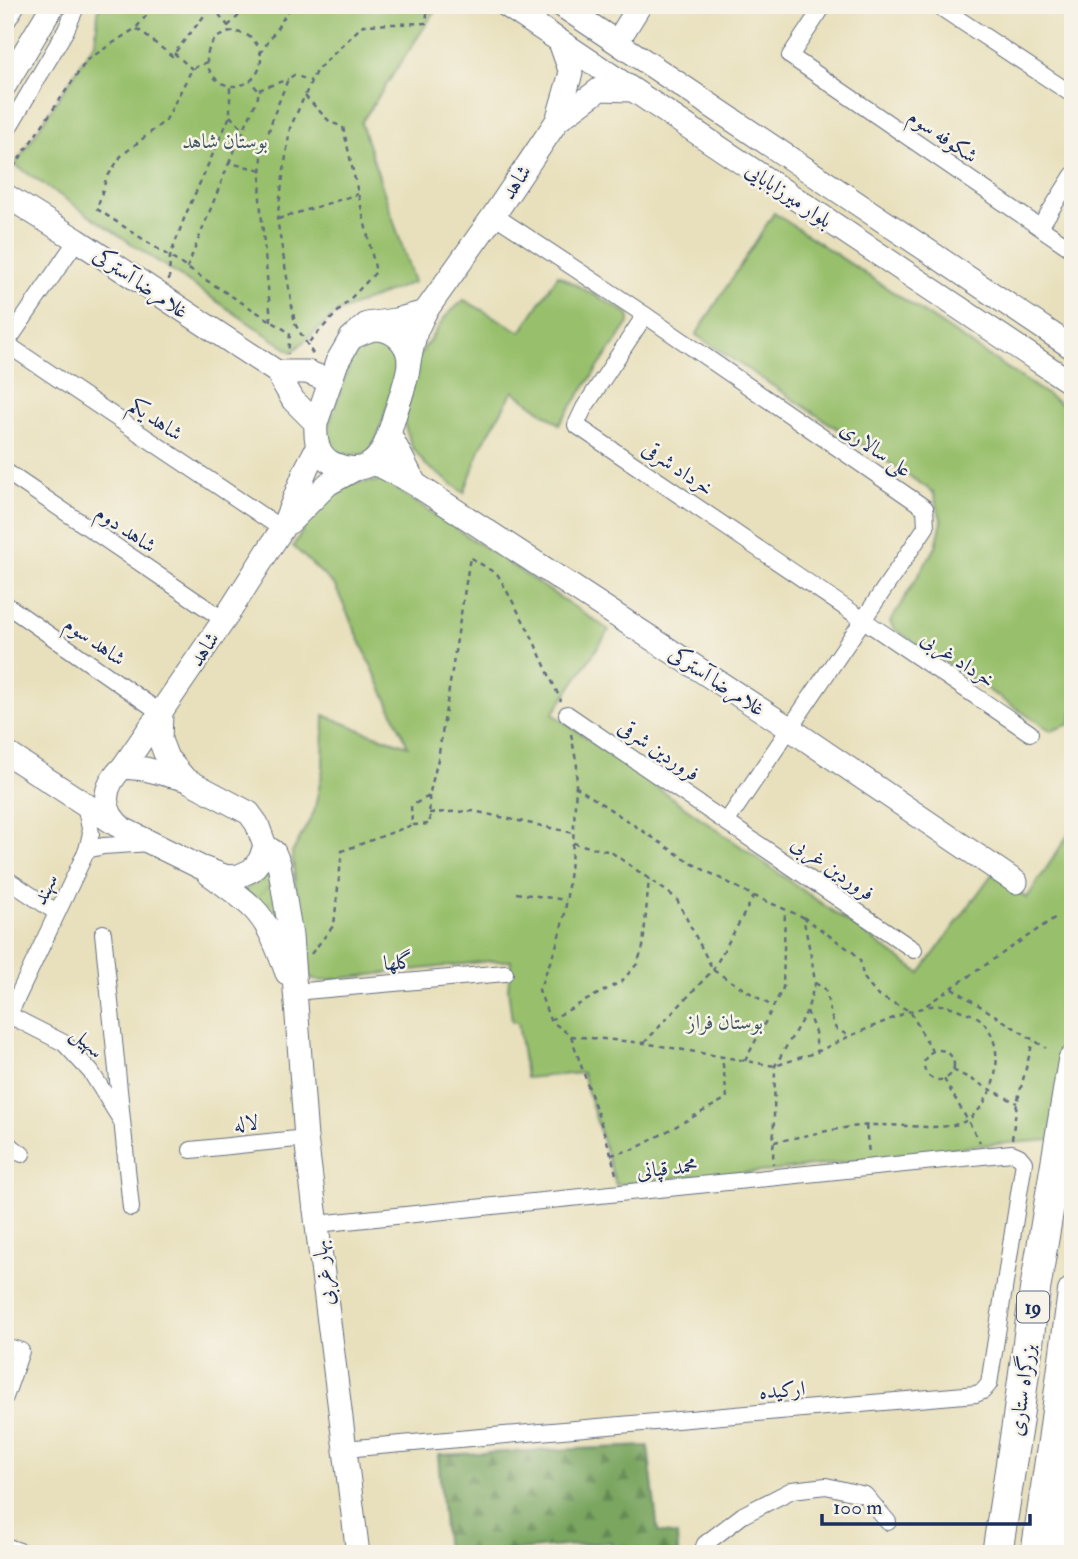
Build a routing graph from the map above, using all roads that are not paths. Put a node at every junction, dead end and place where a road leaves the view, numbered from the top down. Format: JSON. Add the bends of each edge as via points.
{"nodes":[{"id":1,"x":13,"y":5,"type":"edge"},
{"id":2,"x":52,"y":5,"type":"edge"},
{"id":3,"x":76,"y":5,"type":"edge"},
{"id":4,"x":506,"y":5,"type":"edge"},
{"id":5,"x":561,"y":5,"type":"edge"},
{"id":6,"x":640,"y":5,"type":"edge"},
{"id":7,"x":824,"y":5,"type":"edge"},
{"id":8,"x":937,"y":5,"type":"edge"},
{"id":9,"x":5,"y":18,"type":"edge"},
{"id":10,"x":560,"y":42,"type":"junction"},
{"id":11,"x":617,"y":42,"type":"junction"},
{"id":12,"x":5,"y":85,"type":"edge"},
{"id":13,"x":631,"y":90,"type":"junction"},
{"id":14,"x":1073,"y":95,"type":"edge"},
{"id":15,"x":557,"y":121,"type":"junction"},
{"id":16,"x":5,"y":134,"type":"edge"},
{"id":17,"x":1073,"y":176,"type":"edge"},
{"id":18,"x":5,"y":195,"type":"edge"},
{"id":19,"x":494,"y":215,"type":"junction"},
{"id":20,"x":1040,"y":227,"type":"junction"},
{"id":21,"x":77,"y":240,"type":"junction"},
{"id":22,"x":1073,"y":250,"type":"edge"},
{"id":23,"x":425,"y":312,"type":"junction"},
{"id":24,"x":645,"y":314,"type":"junction"},
{"id":25,"x":351,"y":338,"type":"junction"},
{"id":26,"x":6,"y":344,"type":"edge"},
{"id":27,"x":1073,"y":348,"type":"edge"},
{"id":28,"x":409,"y":361,"type":"junction"},
{"id":29,"x":281,"y":372,"type":"junction"},
{"id":30,"x":330,"y":381,"type":"junction"},
{"id":31,"x":1073,"y":384,"type":"edge"},
{"id":32,"x":316,"y":423,"type":"junction"},
{"id":33,"x":389,"y":433,"type":"junction"},
{"id":34,"x":317,"y":448,"type":"junction"},
{"id":35,"x":363,"y":466,"type":"junction"},
{"id":36,"x":5,"y":471,"type":"edge"},
{"id":37,"x":415,"y":484,"type":"junction"},
{"id":38,"x":282,"y":529,"type":"junction"},
{"id":39,"x":5,"y":604,"type":"edge"},
{"id":40,"x":862,"y":619,"type":"junction"},
{"id":41,"x":223,"y":620,"type":"junction"},
{"id":42,"x":161,"y":713,"type":"junction"},
{"id":43,"x":567,"y":714,"type":"road end"},
{"id":44,"x":789,"y":728,"type":"junction"},
{"id":45,"x":1030,"y":733,"type":"dead end"},
{"id":46,"x":5,"y":736,"type":"edge"},
{"id":47,"x":5,"y":752,"type":"edge"},
{"id":48,"x":117,"y":775,"type":"junction"},
{"id":49,"x":185,"y":779,"type":"junction"},
{"id":50,"x":85,"y":804,"type":"junction"},
{"id":51,"x":727,"y":821,"type":"junction"},
{"id":52,"x":123,"y":829,"type":"junction"},
{"id":53,"x":151,"y":843,"type":"junction"},
{"id":54,"x":265,"y":846,"type":"junction"},
{"id":55,"x":87,"y":850,"type":"junction"},
{"id":56,"x":200,"y":867,"type":"junction"},
{"id":57,"x":5,"y":878,"type":"edge"},
{"id":58,"x":1016,"y":883,"type":"dead end"},
{"id":59,"x":56,"y":912,"type":"junction"},
{"id":60,"x":103,"y":933,"type":"dead end"},
{"id":61,"x":914,"y":950,"type":"dead end"},
{"id":62,"x":505,"y":973,"type":"dead end"},
{"id":63,"x":294,"y":992,"type":"junction"},
{"id":64,"x":6,"y":1017,"type":"edge"},
{"id":65,"x":1073,"y":1061,"type":"edge"},
{"id":66,"x":122,"y":1123,"type":"junction"},
{"id":67,"x":306,"y":1138,"type":"junction"},
{"id":68,"x":5,"y":1142,"type":"edge"},
{"id":69,"x":1015,"y":1149,"type":"joint"},
{"id":70,"x":191,"y":1150,"type":"dead end"},
{"id":71,"x":22,"y":1154,"type":"dead end"},
{"id":72,"x":131,"y":1208,"type":"dead end"},
{"id":73,"x":317,"y":1224,"type":"junction"},
{"id":74,"x":1073,"y":1292,"type":"edge"},
{"id":75,"x":13,"y":1348,"type":"edge"},
{"id":76,"x":5,"y":1397,"type":"edge"},
{"id":77,"x":1053,"y":1441,"type":"junction"},
{"id":78,"x":344,"y":1449,"type":"junction"},
{"id":79,"x":888,"y":1522,"type":"dead end"},
{"id":80,"x":5,"y":1546,"type":"edge"},
{"id":81,"x":29,"y":1554,"type":"edge"},
{"id":82,"x":358,"y":1554,"type":"edge"},
{"id":83,"x":701,"y":1554,"type":"edge"},
{"id":84,"x":997,"y":1554,"type":"edge"},
{"id":85,"x":1036,"y":1554,"type":"edge"},
{"id":86,"x":1067,"y":1554,"type":"edge"}],
"edges":[{"from":1,"to":9,"type":"street"},
{"from":2,"to":12,"type":"street"},
{"from":3,"to":16,"type":"street"},
{"from":4,"to":10,"type":"street","name":"بلوار میرزابابایی"},
{"from":5,"to":11,"type":"street","name":"بلوار میرزابابایی"},
{"from":6,"to":11,"type":"street"},
{"from":7,"to":20,"type":"street","name":"شکوفه سوم","via":[[790,56]]},
{"from":8,"to":14,"type":"street"},
{"from":10,"to":13,"type":"street","name":"بلوار میرزابابایی"},
{"from":10,"to":15,"type":"street","name":"شاهد","via":[[571,74]]},
{"from":11,"to":27,"type":"street","name":"بلوار میرزابابایی"},
{"from":13,"to":15,"type":"street","name":"شاهد","via":[[600,89]]},
{"from":13,"to":31,"type":"street","name":"بلوار میرزابابایی"},
{"from":15,"to":19,"type":"street","name":"شاهد"},
{"from":17,"to":20,"type":"street"},
{"from":18,"to":21,"type":"street","name":"غلامرضا آسترکی"},
{"from":19,"to":23,"type":"street","name":"شاهد"},
{"from":19,"to":24,"type":"street","name":"علی سالاری"},
{"from":20,"to":22,"type":"street","name":"شکوفه سوم"},
{"from":21,"to":26,"type":"street"},
{"from":21,"to":29,"type":"street","name":"غلامرضا آسترکی"},
{"from":23,"to":25,"type":"street","via":[[367,324]]},
{"from":23,"to":28,"type":"street","name":"شاهد"},
{"from":24,"to":40,"type":"street","name":"علی سالاری","via":[[925,508],[926,527]]},
{"from":24,"to":40,"type":"street","name":"خرداد شرقی","via":[[576,425]]},
{"from":25,"to":28,"type":"street","via":[[375,329],[389,331],[402,340]]},
{"from":25,"to":30,"type":"street"},
{"from":26,"to":38,"type":"street","name":"شاهد یکم"},
{"from":28,"to":33,"type":"street","name":"شاهد"},
{"from":29,"to":30,"type":"street","via":[[307,373]]},
{"from":29,"to":32,"type":"street","via":[[293,400]]},
{"from":30,"to":32,"type":"street"},
{"from":32,"to":34,"type":"street"},
{"from":33,"to":35,"type":"street","name":"شاهد","via":[[379,456]]},
{"from":33,"to":37,"type":"street"},
{"from":34,"to":35,"type":"street","name":"غلامرضا آسترکی","via":[[331,463]]},
{"from":34,"to":38,"type":"street","name":"شاهد"},
{"from":35,"to":37,"type":"street","name":"غلامرضا آسترکی","via":[[381,466]]},
{"from":35,"to":38,"type":"street","name":"شاهد","via":[[328,484]]},
{"from":36,"to":41,"type":"street","name":"شاهد دوم"},
{"from":37,"to":44,"type":"street","name":"غلامرضا آسترکی"},
{"from":38,"to":41,"type":"street","name":"شاهد"},
{"from":39,"to":42,"type":"street","name":"شاهد سوم"},
{"from":40,"to":44,"type":"street","name":"علی سالاری"},
{"from":40,"to":45,"type":"street","name":"خرداد غربی"},
{"from":41,"to":42,"type":"street","name":"شاهد"},
{"from":42,"to":48,"type":"street","name":"شاهد"},
{"from":42,"to":49,"type":"street","via":[[160,740],[167,758]]},
{"from":43,"to":51,"type":"street","name":"فروردین شرقی"},
{"from":44,"to":51,"type":"street","name":"علی سالاری"},
{"from":44,"to":58,"type":"street","name":"غلامرضا آسترکی"},
{"from":46,"to":48,"type":"street","via":[[82,786]]},
{"from":47,"to":50,"type":"street"},
{"from":48,"to":49,"type":"street","via":[[145,769]]},
{"from":48,"to":52,"type":"street","via":[[106,799],[114,822]]},
{"from":49,"to":54,"type":"street","name":"بهار غربی","via":[[249,813]]},
{"from":50,"to":52,"type":"street"},
{"from":50,"to":55,"type":"street","via":[[91,834]]},
{"from":51,"to":61,"type":"street","name":"فروردین غربی"},
{"from":52,"to":53,"type":"street"},
{"from":53,"to":55,"type":"street"},
{"from":53,"to":56,"type":"street"},
{"from":54,"to":56,"type":"street","via":[[252,870],[239,876],[227,877]]},
{"from":54,"to":63,"type":"street","name":"بهار غربی","via":[[279,864],[291,936]]},
{"from":55,"to":59,"type":"street","name":"سهند"},
{"from":56,"to":63,"type":"street","via":[[263,921]]},
{"from":57,"to":59,"type":"street"},
{"from":59,"to":64,"type":"street","name":"سهند"},
{"from":60,"to":66,"type":"street"},
{"from":62,"to":63,"type":"street","name":"گلها"},
{"from":63,"to":67,"type":"street","name":"بهار غربی"},
{"from":64,"to":66,"type":"street","name":"سهیل","via":[[64,1043],[91,1072]]},
{"from":65,"to":84,"type":"highway","name":"بزرگراه ستاری","number":"19"},
{"from":66,"to":72,"type":"street"},
{"from":67,"to":70,"type":"street","name":"لاله"},
{"from":67,"to":73,"type":"street","name":"بهار غربی"},
{"from":68,"to":71,"type":"street"},
{"from":69,"to":73,"type":"street","name":"محمد قپانی","via":[[1012,1153]]},
{"from":69,"to":78,"type":"street","name":"ارکیده","via":[[1024,1162],[989,1384],[983,1391]]},
{"from":73,"to":78,"type":"street","name":"بهار غربی"},
{"from":74,"to":77,"type":"highway","name":"بزرگراه ستاری","number":"19"},
{"from":75,"to":76,"type":"street"},
{"from":77,"to":85,"type":"highway","name":"بزرگراه ستاری","number":"19"},
{"from":77,"to":86,"type":"highway"},
{"from":78,"to":82,"type":"street","name":"بهار غربی"},
{"from":79,"to":83,"type":"street","via":[[865,1495],[826,1486],[792,1490],[743,1515],[705,1544]]},
{"from":80,"to":81,"type":"street"}]}
